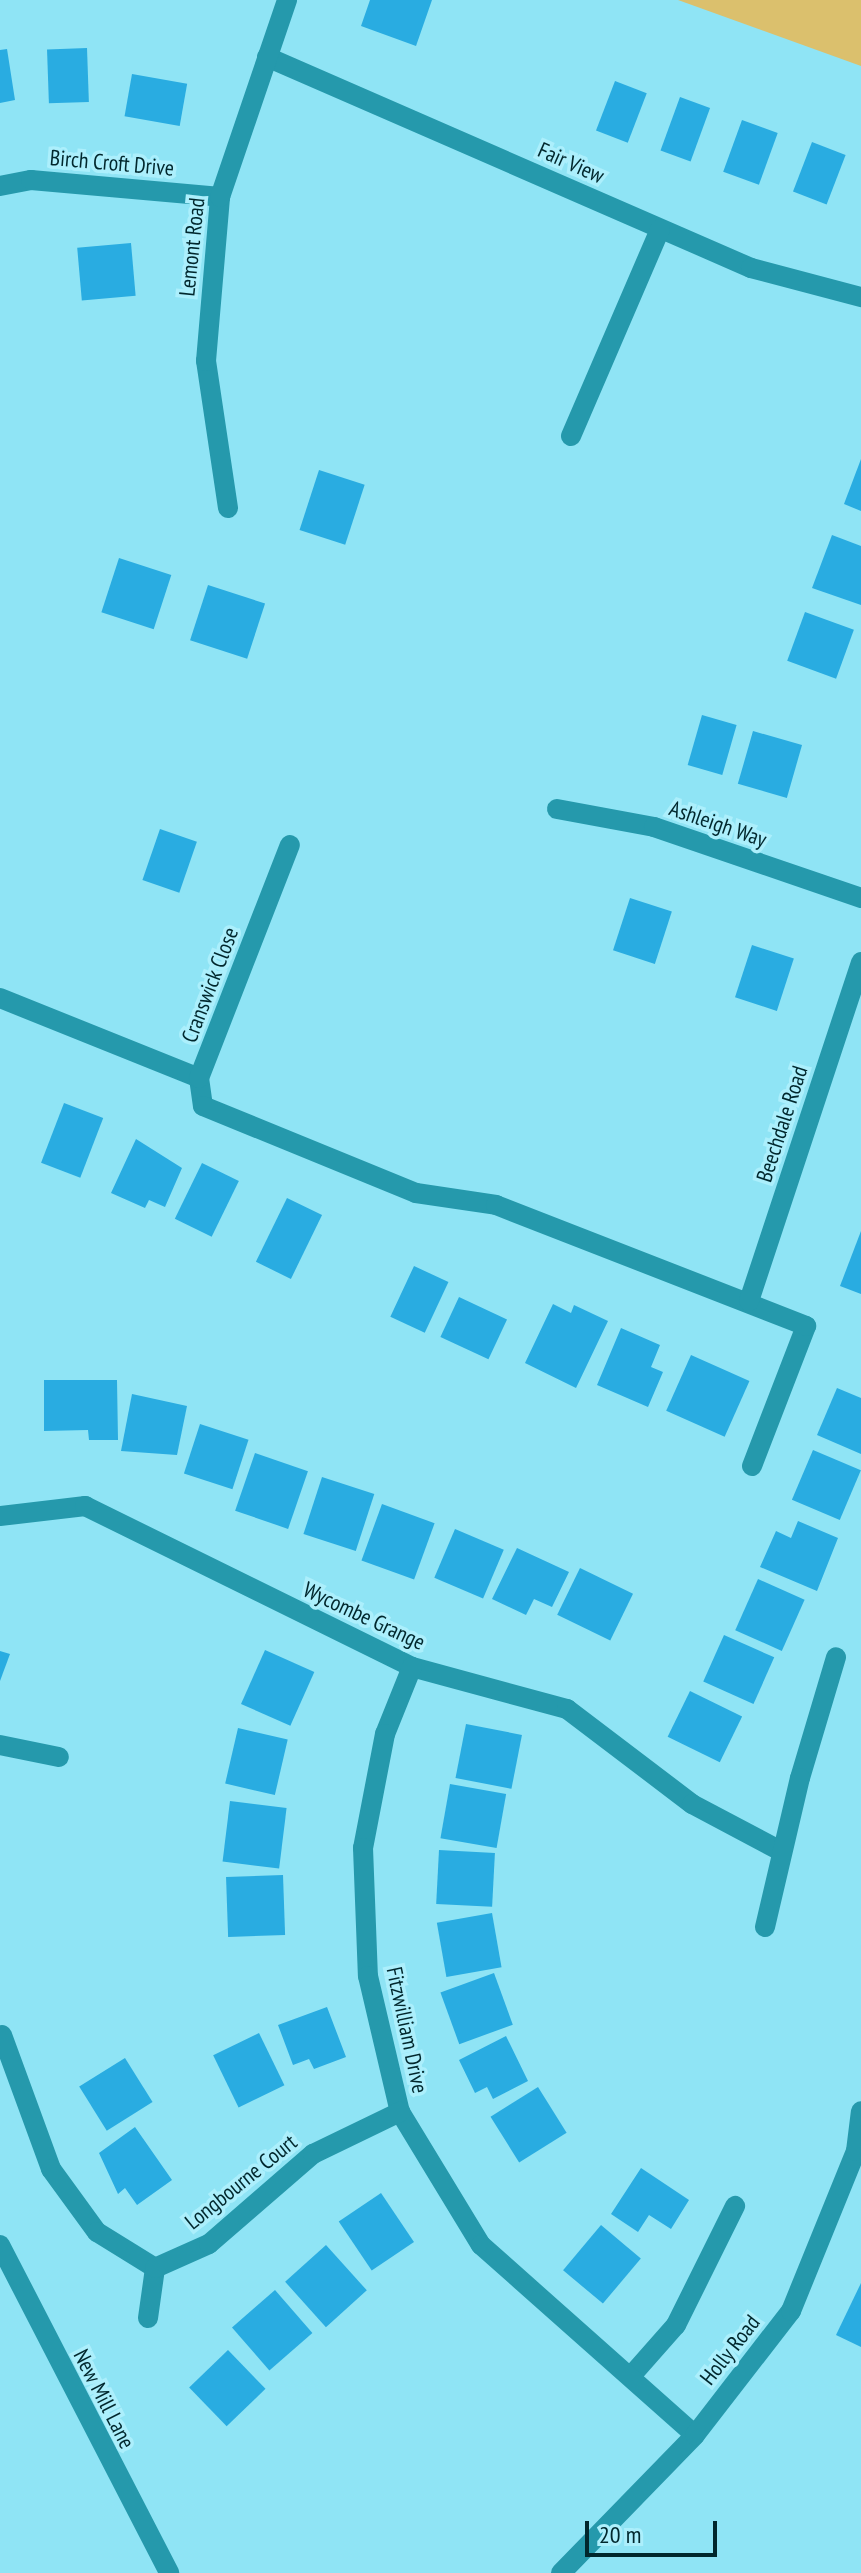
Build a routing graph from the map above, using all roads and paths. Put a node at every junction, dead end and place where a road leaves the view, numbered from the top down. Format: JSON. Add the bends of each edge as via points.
{"nodes":[{"id":1,"x":287,"y":0,"type":"edge"},
{"id":2,"x":267,"y":57,"type":"junction"},
{"id":3,"x":0,"y":186,"type":"edge"},
{"id":4,"x":220,"y":197,"type":"junction"},
{"id":5,"x":660,"y":229,"type":"junction"},
{"id":6,"x":861,"y":297,"type":"edge"},
{"id":7,"x":571,"y":436,"type":"dead end"},
{"id":8,"x":228,"y":508,"type":"dead end"},
{"id":9,"x":557,"y":809,"type":"dead end"},
{"id":10,"x":290,"y":845,"type":"dead end"},
{"id":11,"x":861,"y":898,"type":"edge"},
{"id":12,"x":861,"y":962,"type":"edge"},
{"id":13,"x":0,"y":998,"type":"edge"},
{"id":14,"x":199,"y":1078,"type":"junction"},
{"id":15,"x":749,"y":1301,"type":"junction"},
{"id":16,"x":752,"y":1466,"type":"dead end"},
{"id":17,"x":0,"y":1516,"type":"edge"},
{"id":18,"x":836,"y":1657,"type":"dead end"},
{"id":19,"x":412,"y":1667,"type":"junction"},
{"id":20,"x":0,"y":1745,"type":"edge"},
{"id":21,"x":59,"y":1757,"type":"dead end"},
{"id":22,"x":779,"y":1850,"type":"junction"},
{"id":23,"x":765,"y":1927,"type":"dead end"},
{"id":24,"x":2,"y":2035,"type":"edge"},
{"id":25,"x":861,"y":2111,"type":"edge"},
{"id":26,"x":400,"y":2112,"type":"junction"},
{"id":27,"x":735,"y":2206,"type":"dead end"},
{"id":28,"x":0,"y":2245,"type":"edge"},
{"id":29,"x":155,"y":2268,"type":"junction"},
{"id":30,"x":148,"y":2318,"type":"dead end"},
{"id":31,"x":631,"y":2376,"type":"junction"},
{"id":32,"x":695,"y":2435,"type":"junction"},
{"id":33,"x":169,"y":2573,"type":"edge"},
{"id":34,"x":561,"y":2573,"type":"edge"}],
"edges":[{"from":1,"to":2,"type":"street","name":"Lemont Road"},
{"from":2,"to":4,"type":"street","name":"Lemont Road"},
{"from":2,"to":5,"type":"street","name":"Fair View"},
{"from":3,"to":4,"type":"street","name":"Birch Croft Drive","via":[[31,180]]},
{"from":4,"to":8,"type":"street","name":"Lemont Road","via":[[206,361]]},
{"from":5,"to":6,"type":"street","name":"Fair View","via":[[751,268]]},
{"from":5,"to":7,"type":"street"},
{"from":9,"to":11,"type":"street","name":"Ashleigh Way","via":[[654,827]]},
{"from":10,"to":14,"type":"street","name":"Cranswick Close"},
{"from":12,"to":15,"type":"street","name":"Beechdale Road"},
{"from":13,"to":14,"type":"street","name":"Cranswick Close"},
{"from":14,"to":15,"type":"street","via":[[203,1106],[416,1193],[496,1205]]},
{"from":15,"to":16,"type":"street","via":[[806,1326]]},
{"from":17,"to":19,"type":"street","name":"Wycombe Grange","via":[[85,1506]]},
{"from":18,"to":22,"type":"street"},
{"from":19,"to":22,"type":"street","name":"Wycombe Grange","via":[[567,1709],[692,1804]]},
{"from":19,"to":26,"type":"street","name":"Fitzwilliam Drive","via":[[385,1734],[363,1848],[368,1976]]},
{"from":20,"to":21,"type":"street"},
{"from":22,"to":23,"type":"street"},
{"from":24,"to":29,"type":"street","via":[[51,2169],[97,2232]]},
{"from":25,"to":32,"type":"street","name":"Holly Road","via":[[856,2151],[791,2311]]},
{"from":26,"to":29,"type":"street","name":"Longbourne Court","via":[[313,2154],[209,2244]]},
{"from":26,"to":31,"type":"street","name":"Fitzwilliam Drive","via":[[481,2245]]},
{"from":27,"to":31,"type":"street","via":[[676,2325]]},
{"from":28,"to":33,"type":"street","name":"New Mill Lane"},
{"from":29,"to":30,"type":"street"},
{"from":31,"to":32,"type":"street","name":"Fitzwilliam Drive"},
{"from":32,"to":34,"type":"street","name":"Holly Road"}]}
